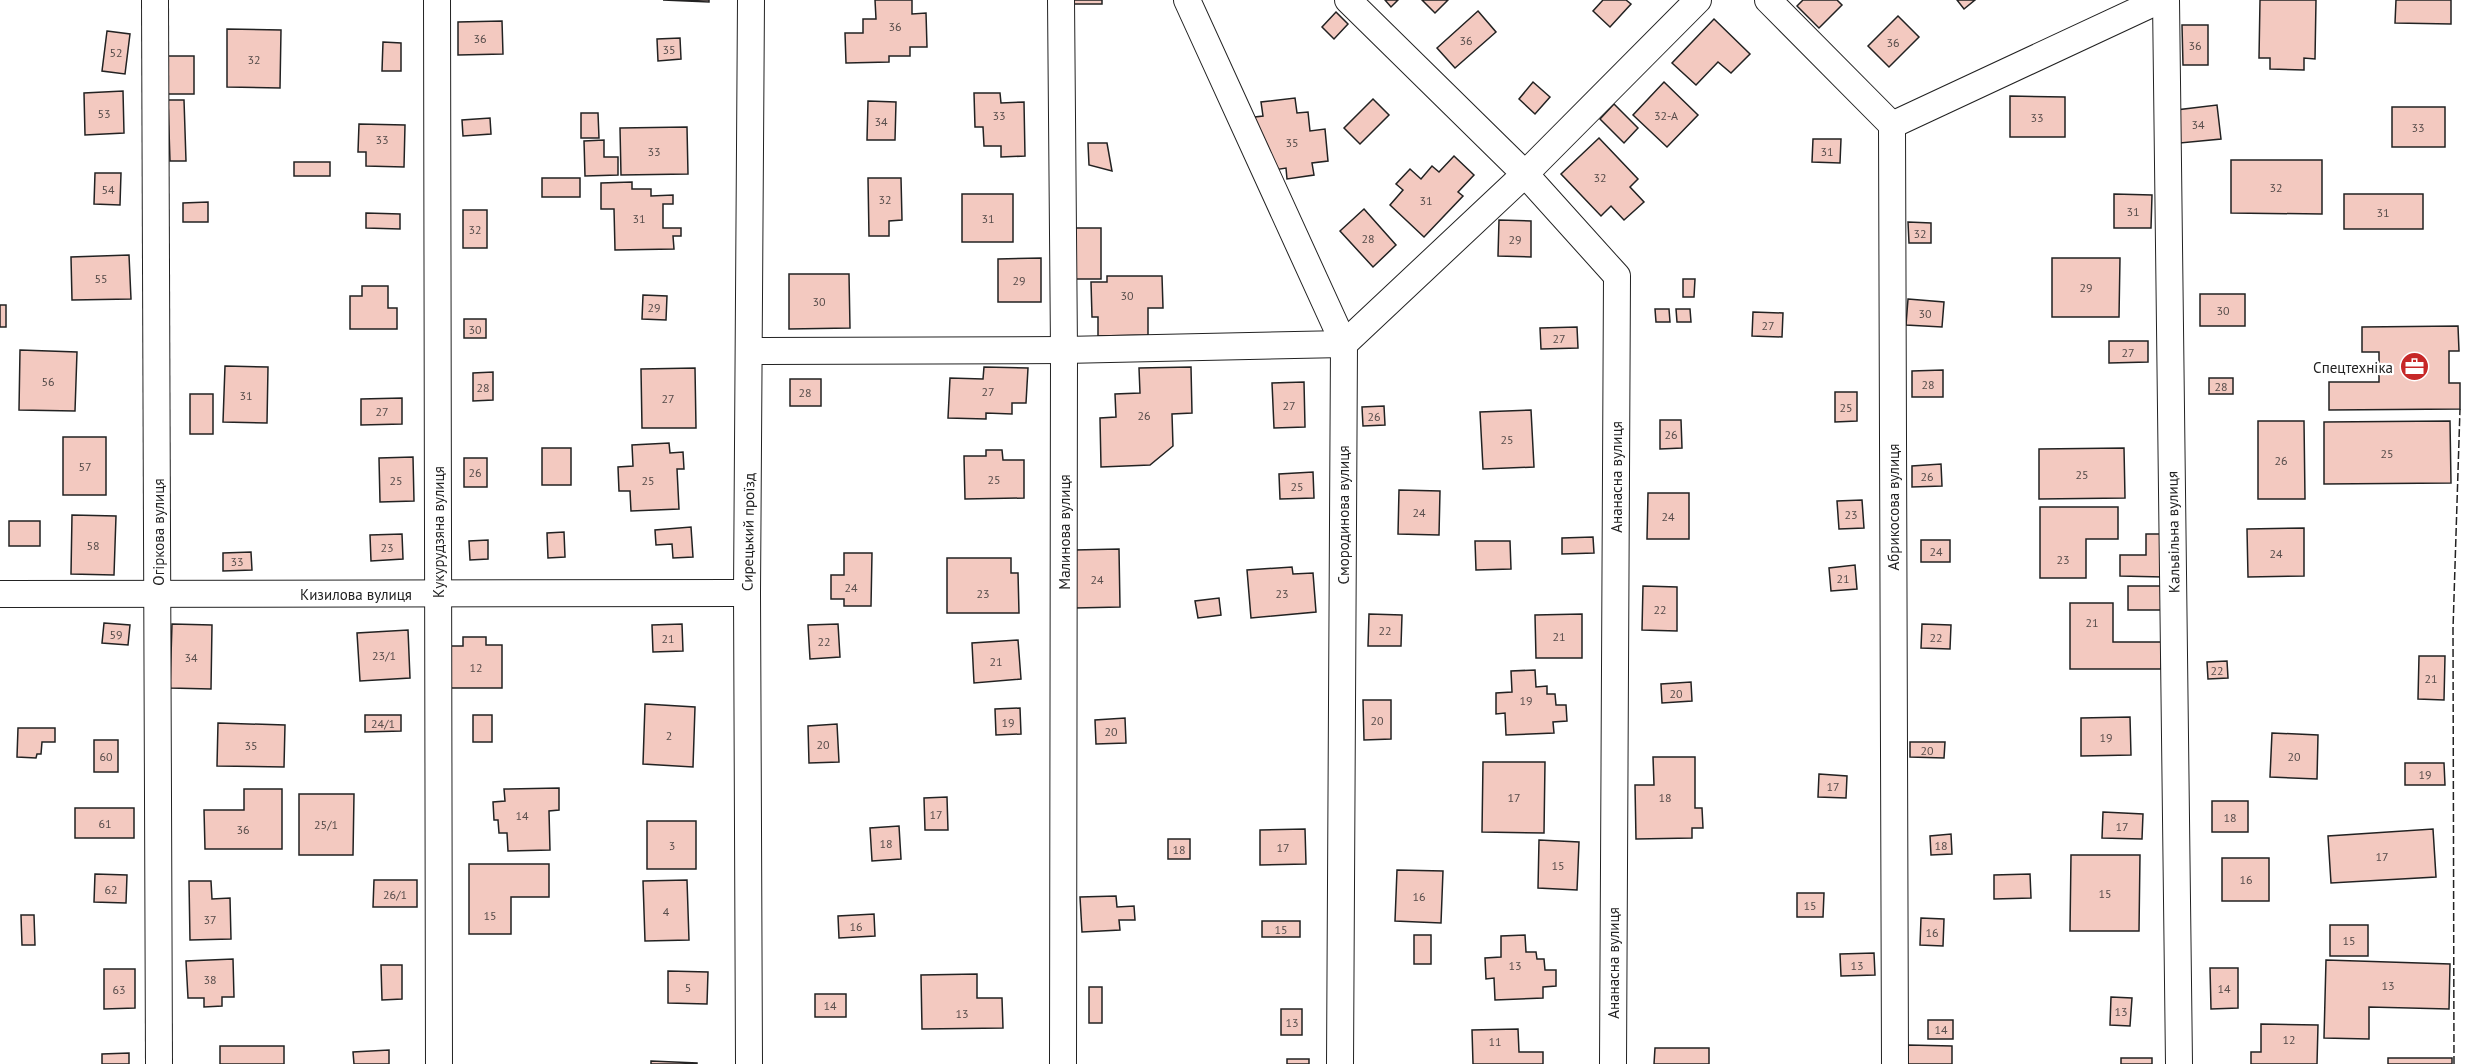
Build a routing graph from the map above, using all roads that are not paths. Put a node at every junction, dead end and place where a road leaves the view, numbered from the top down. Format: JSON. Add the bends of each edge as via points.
{"nodes":[{"id":1,"x":155,"y":0,"type":"edge"},
{"id":2,"x":437,"y":0,"type":"edge"},
{"id":3,"x":751,"y":0,"type":"edge"},
{"id":4,"x":1061,"y":0,"type":"edge"},
{"id":5,"x":1187,"y":0,"type":"edge"},
{"id":6,"x":1347,"y":0,"type":"edge"},
{"id":7,"x":1698,"y":0,"type":"edge"},
{"id":8,"x":1768,"y":0,"type":"edge"},
{"id":9,"x":2160,"y":0,"type":"edge"},
{"id":10,"x":2166,"y":0,"type":"edge"},
{"id":11,"x":1892,"y":125,"type":"junction"},
{"id":12,"x":1525,"y":174,"type":"junction"},
{"id":13,"x":1344,"y":344,"type":"junction"},
{"id":14,"x":1064,"y":350,"type":"junction"},
{"id":15,"x":750,"y":351,"type":"junction"},
{"id":16,"x":747,"y":593,"type":"junction"},
{"id":17,"x":0,"y":594,"type":"edge"},
{"id":18,"x":158,"y":594,"type":"junction"},
{"id":19,"x":439,"y":594,"type":"junction"},
{"id":20,"x":159,"y":1064,"type":"edge"},
{"id":21,"x":439,"y":1064,"type":"edge"},
{"id":22,"x":749,"y":1064,"type":"edge"},
{"id":23,"x":1063,"y":1064,"type":"edge"},
{"id":24,"x":1340,"y":1064,"type":"edge"},
{"id":25,"x":1612,"y":1064,"type":"edge"},
{"id":26,"x":1894,"y":1064,"type":"edge"},
{"id":27,"x":2179,"y":1064,"type":"edge"}],
"edges":[{"from":1,"to":18,"type":"street","name":"Огіркова вулиця"},
{"from":2,"to":19,"type":"street","name":"Кукурудзяна вулиця"},
{"from":3,"to":15,"type":"street","name":"Сирецький проїзд"},
{"from":4,"to":14,"type":"street","name":"Малинова вулиця"},
{"from":5,"to":13,"type":"street","name":"Смородинова вулиця"},
{"from":6,"to":12,"type":"street","name":"Ананасна вулиця"},
{"from":7,"to":12,"type":"street"},
{"from":8,"to":11,"type":"street"},
{"from":9,"to":11,"type":"street"},
{"from":10,"to":27,"type":"street","name":"Кальвільна вулиця"},
{"from":11,"to":26,"type":"street","name":"Абрикосова вулиця"},
{"from":12,"to":13,"type":"street"},
{"from":12,"to":25,"type":"street","name":"Ананасна вулиця","via":[[1617,276]]},
{"from":13,"to":14,"type":"street"},
{"from":13,"to":24,"type":"street","name":"Смородинова вулиця"},
{"from":14,"to":15,"type":"street"},
{"from":14,"to":23,"type":"street","name":"Малинова вулиця"},
{"from":15,"to":16,"type":"street","name":"Сирецький проїзд"},
{"from":16,"to":19,"type":"street","name":"Кизилова вулиця"},
{"from":16,"to":22,"type":"street","name":"Сирецький проїзд"},
{"from":17,"to":18,"type":"street","name":"Кизилова вулиця"},
{"from":18,"to":19,"type":"street","name":"Кизилова вулиця"},
{"from":18,"to":20,"type":"street","name":"Огіркова вулиця"},
{"from":19,"to":21,"type":"street","name":"Кукурудзяна вулиця"}]}
